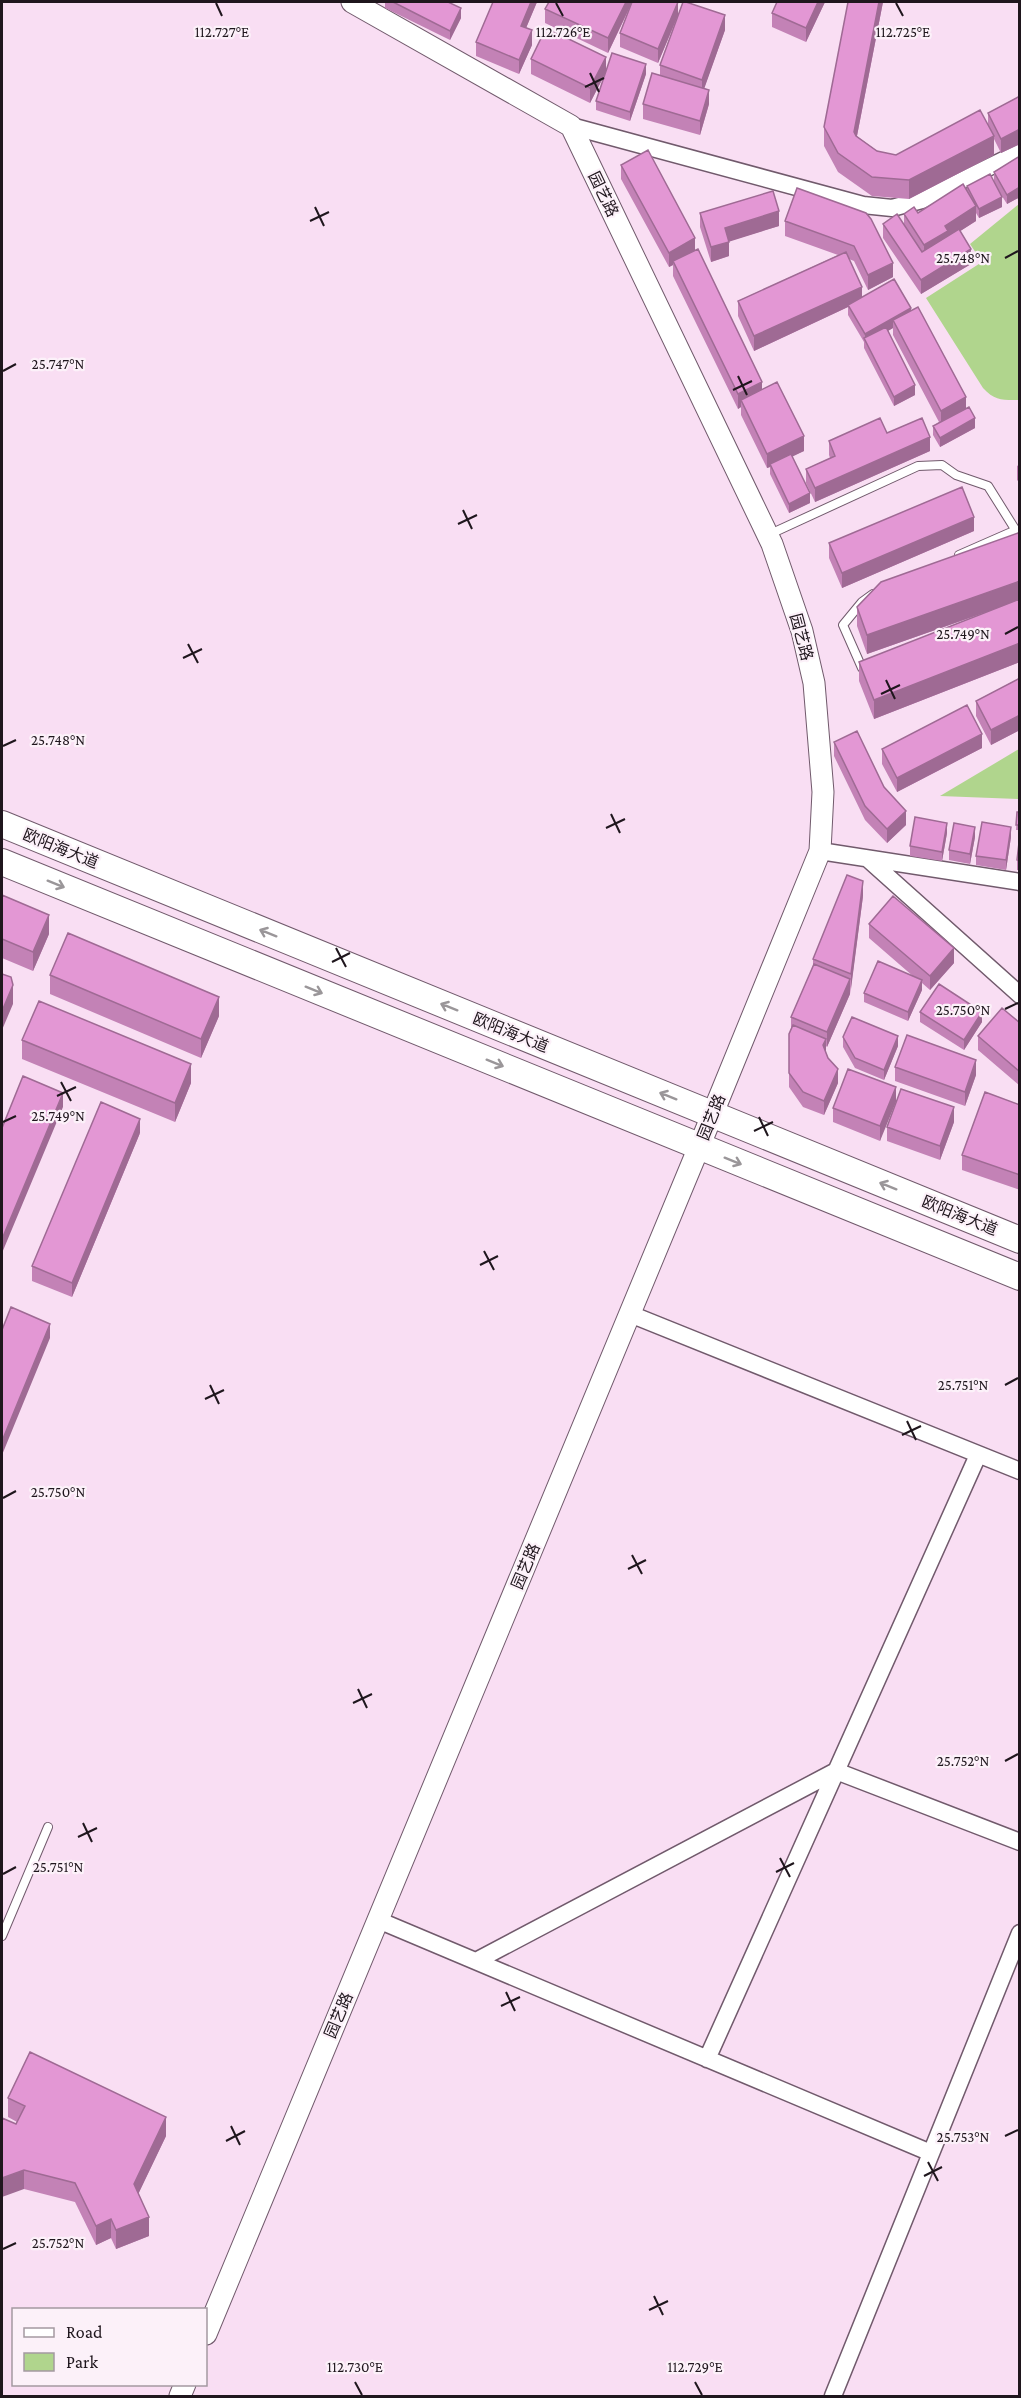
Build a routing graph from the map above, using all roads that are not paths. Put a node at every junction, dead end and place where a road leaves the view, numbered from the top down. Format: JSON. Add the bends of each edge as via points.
{"nodes":[{"id":1,"x":352,"y":2,"type":"edge"},
{"id":2,"x":571,"y":126,"type":"junction"},
{"id":3,"x":1020,"y":152,"type":"edge"},
{"id":4,"x":1018,"y":533,"type":"edge"},
{"id":5,"x":768,"y":535,"type":"junction"},
{"id":6,"x":953,"y":558,"type":"edge"},
{"id":7,"x":880,"y":590,"type":"edge"},
{"id":8,"x":872,"y":664,"type":"edge"},
{"id":9,"x":2,"y":824,"type":"edge"},
{"id":10,"x":820,"y":851,"type":"junction"},
{"id":11,"x":868,"y":859,"type":"junction"},
{"id":12,"x":2,"y":862,"type":"edge"},
{"id":13,"x":1020,"y":882,"type":"edge"},
{"id":14,"x":1020,"y":995,"type":"edge"},
{"id":15,"x":712,"y":1114,"type":"junction"},
{"id":16,"x":699,"y":1147,"type":"junction"},
{"id":17,"x":1020,"y":1240,"type":"edge"},
{"id":18,"x":1020,"y":1277,"type":"edge"},
{"id":19,"x":630,"y":1314,"type":"junction"},
{"id":20,"x":978,"y":1455,"type":"junction"},
{"id":21,"x":1020,"y":1471,"type":"edge"},
{"id":22,"x":836,"y":1771,"type":"junction"},
{"id":23,"x":48,"y":1827,"type":"dead end"},
{"id":24,"x":1020,"y":1842,"type":"edge"},
{"id":25,"x":378,"y":1920,"type":"junction"},
{"id":26,"x":1020,"y":1933,"type":"edge"},
{"id":27,"x":2,"y":1936,"type":"edge"},
{"id":28,"x":476,"y":1961,"type":"junction"},
{"id":29,"x":707,"y":2059,"type":"junction"},
{"id":30,"x":931,"y":2153,"type":"junction"},
{"id":31,"x":207,"y":2332,"type":"edge"},
{"id":32,"x":833,"y":2397,"type":"edge"}],
"edges":[{"from":1,"to":2,"type":"street"},
{"from":2,"to":3,"type":"street","via":[[863,205],[891,207],[922,200]]},
{"from":2,"to":5,"type":"street","name":"园艺路"},
{"from":4,"to":5,"type":"lane","via":[[988,486],[934,465],[918,466]]},
{"from":4,"to":6,"type":"lane"},
{"from":5,"to":10,"type":"street","name":"园艺路","via":[[802,631],[814,683],[823,792]]},
{"from":7,"to":8,"type":"lane","via":[[862,602],[843,625],[862,668]]},
{"from":15,"to":9,"type":"main road","name":"欧阳海大道","one_way":true},
{"from":10,"to":11,"type":"street"},
{"from":10,"to":15,"type":"street","name":"园艺路"},
{"from":11,"to":13,"type":"street"},
{"from":11,"to":14,"type":"street"},
{"from":12,"to":16,"type":"main road","one_way":true},
{"from":15,"to":16,"type":"street","name":"园艺路"},
{"from":17,"to":15,"type":"main road","name":"欧阳海大道","one_way":true},
{"from":16,"to":18,"type":"main road","one_way":true},
{"from":16,"to":19,"type":"street","name":"园艺路"},
{"from":19,"to":20,"type":"street"},
{"from":19,"to":25,"type":"street","name":"园艺路"},
{"from":20,"to":21,"type":"street"},
{"from":20,"to":22,"type":"street"},
{"from":22,"to":24,"type":"street"},
{"from":22,"to":28,"type":"street"},
{"from":22,"to":29,"type":"street"},
{"from":23,"to":27,"type":"lane"},
{"from":25,"to":28,"type":"street"},
{"from":25,"to":31,"type":"street","name":"园艺路"},
{"from":26,"to":30,"type":"street"},
{"from":28,"to":29,"type":"street"},
{"from":29,"to":30,"type":"street"},
{"from":30,"to":32,"type":"street"}]}
